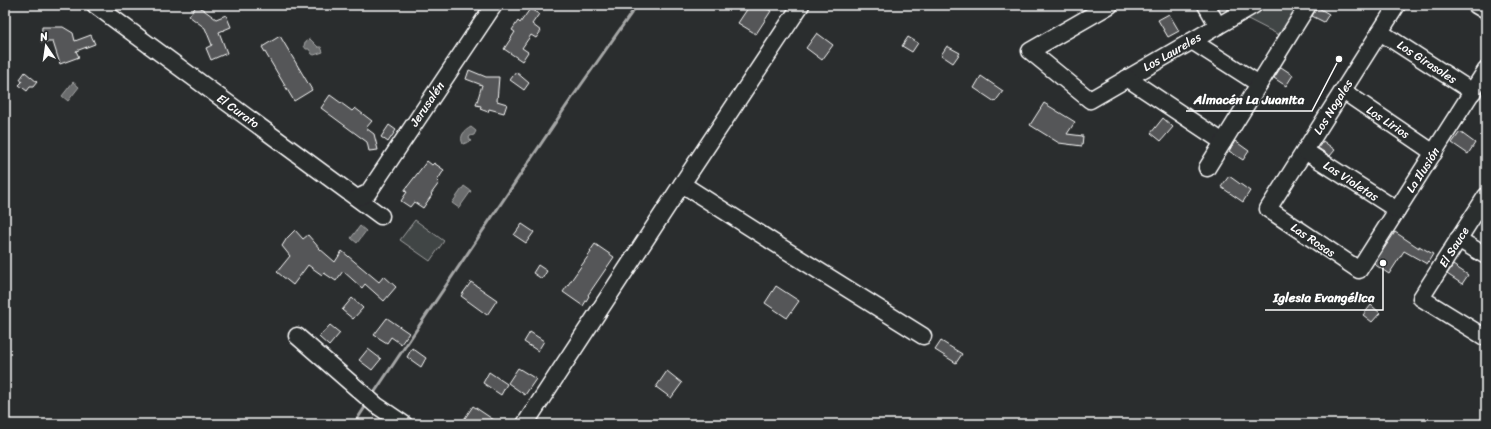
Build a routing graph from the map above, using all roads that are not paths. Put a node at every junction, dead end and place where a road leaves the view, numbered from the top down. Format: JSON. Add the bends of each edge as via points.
{"nodes":[{"id":1,"x":95,"y":5,"type":"edge"},
{"id":2,"x":494,"y":5,"type":"edge"},
{"id":3,"x":801,"y":5,"type":"edge"},
{"id":4,"x":1110,"y":5,"type":"edge"},
{"id":5,"x":1206,"y":5,"type":"edge"},
{"id":6,"x":1254,"y":5,"type":"edge"},
{"id":7,"x":1308,"y":5,"type":"edge"},
{"id":8,"x":1397,"y":5,"type":"edge"},
{"id":9,"x":1476,"y":5,"type":"edge"},
{"id":10,"x":1486,"y":11,"type":"edge"},
{"id":11,"x":1218,"y":26,"type":"junction"},
{"id":12,"x":1380,"y":32,"type":"junction"},
{"id":13,"x":1192,"y":41,"type":"junction"},
{"id":14,"x":1486,"y":70,"type":"edge"},
{"id":15,"x":1127,"y":78,"type":"junction"},
{"id":16,"x":1259,"y":84,"type":"junction"},
{"id":17,"x":1343,"y":91,"type":"junction"},
{"id":18,"x":1473,"y":92,"type":"junction"},
{"id":19,"x":1223,"y":142,"type":"junction"},
{"id":20,"x":1305,"y":151,"type":"junction"},
{"id":21,"x":1434,"y":153,"type":"junction"},
{"id":22,"x":1207,"y":168,"type":"dead end"},
{"id":23,"x":682,"y":184,"type":"junction"},
{"id":24,"x":1486,"y":196,"type":"edge"},
{"id":25,"x":357,"y":198,"type":"junction"},
{"id":26,"x":1268,"y":209,"type":"joint"},
{"id":27,"x":1397,"y":210,"type":"junction"},
{"id":28,"x":381,"y":216,"type":"dead end"},
{"id":29,"x":1458,"y":239,"type":"junction"},
{"id":30,"x":1486,"y":256,"type":"edge"},
{"id":31,"x":1359,"y":270,"type":"joint"},
{"id":32,"x":297,"y":336,"type":"dead end"},
{"id":33,"x":923,"y":336,"type":"dead end"},
{"id":34,"x":1486,"y":338,"type":"edge"},
{"id":35,"x":404,"y":424,"type":"edge"},
{"id":36,"x":525,"y":424,"type":"edge"}],
"edges":[{"from":1,"to":25,"type":"street","name":"El Curato"},
{"from":2,"to":25,"type":"street","name":"Jerusalén","via":[[368,193]]},
{"from":3,"to":23,"type":"street"},
{"from":4,"to":15,"type":"street","name":"Los Laureles","via":[[1030,51],[1090,100]]},
{"from":5,"to":11,"type":"street"},
{"from":6,"to":11,"type":"street","name":"Los Laureles"},
{"from":7,"to":16,"type":"street"},
{"from":8,"to":12,"type":"street","name":"Los Nogales"},
{"from":9,"to":10,"type":"street"},
{"from":11,"to":13,"type":"street","name":"Los Laureles"},
{"from":12,"to":17,"type":"street","name":"Los Nogales"},
{"from":12,"to":18,"type":"street","name":"Los Girasoles"},
{"from":13,"to":15,"type":"street","name":"Los Laureles"},
{"from":13,"to":16,"type":"street"},
{"from":14,"to":18,"type":"street","name":"La Ilusión"},
{"from":15,"to":19,"type":"street"},
{"from":16,"to":19,"type":"street"},
{"from":17,"to":20,"type":"street","name":"Los Nogales"},
{"from":17,"to":21,"type":"street","name":"Los Lirios"},
{"from":18,"to":21,"type":"street","name":"La Ilusión"},
{"from":19,"to":22,"type":"street"},
{"from":20,"to":26,"type":"street","name":"Los Nogales"},
{"from":20,"to":27,"type":"street","name":"Las Violetas"},
{"from":21,"to":27,"type":"street","name":"La Ilusión"},
{"from":23,"to":33,"type":"street"},
{"from":23,"to":36,"type":"street"},
{"from":24,"to":29,"type":"street","name":"El Sauce"},
{"from":25,"to":28,"type":"street","name":"El Curato"},
{"from":26,"to":31,"type":"street","name":"Las Rosas"},
{"from":27,"to":31,"type":"street","name":"La Ilusión"},
{"from":29,"to":30,"type":"street"},
{"from":29,"to":34,"type":"street","name":"El Sauce","via":[[1421,298]]},
{"from":32,"to":35,"type":"street","via":[[376,405]]}]}
